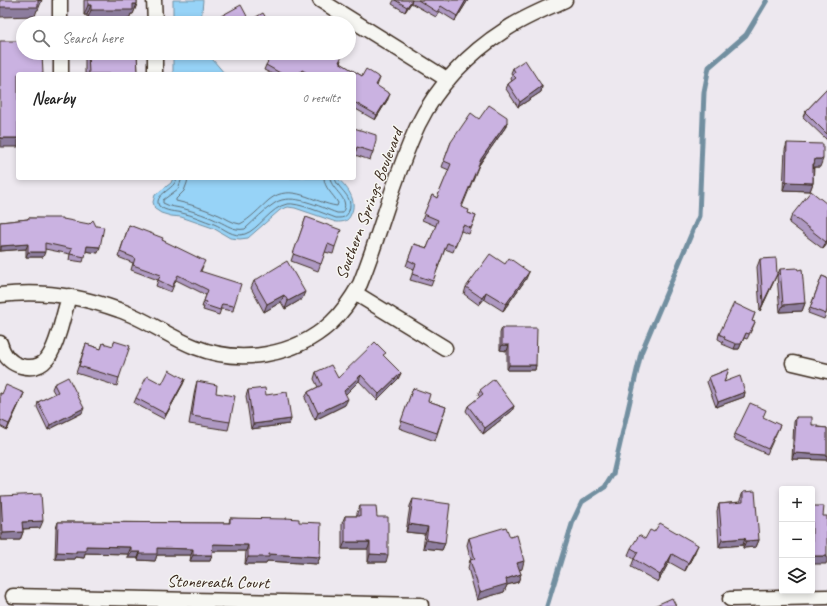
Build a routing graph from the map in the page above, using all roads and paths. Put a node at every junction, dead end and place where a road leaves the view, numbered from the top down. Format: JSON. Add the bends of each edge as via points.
{"nodes":[{"id":1,"x":60,"y":0,"type":"edge"},
{"id":2,"x":154,"y":0,"type":"edge"},
{"id":3,"x":320,"y":0,"type":"edge"},
{"id":4,"x":565,"y":0,"type":"edge"},
{"id":5,"x":60,"y":16,"type":"edge"},
{"id":6,"x":155,"y":16,"type":"edge"},
{"id":7,"x":346,"y":16,"type":"edge"},
{"id":8,"x":356,"y":22,"type":"edge"},
{"id":9,"x":61,"y":60,"type":"edge"},
{"id":10,"x":155,"y":60,"type":"edge"},
{"id":11,"x":61,"y":72,"type":"edge"},
{"id":12,"x":155,"y":72,"type":"edge"},
{"id":13,"x":448,"y":80,"type":"junction"},
{"id":14,"x":355,"y":293,"type":"junction"},
{"id":15,"x":0,"y":295,"type":"edge"},
{"id":16,"x":69,"y":296,"type":"junction"},
{"id":17,"x":0,"y":342,"type":"edge"},
{"id":18,"x":445,"y":348,"type":"dead end"},
{"id":19,"x":793,"y":363,"type":"dead end"},
{"id":20,"x":827,"y":371,"type":"edge"},
{"id":21,"x":13,"y":596,"type":"dead end"},
{"id":22,"x":827,"y":598,"type":"edge"},
{"id":23,"x":730,"y":599,"type":"dead end"},
{"id":24,"x":181,"y":603,"type":"edge"},
{"id":25,"x":421,"y":605,"type":"dead end"}],
"edges":[{"from":1,"to":5,"type":"street"},
{"from":2,"to":6,"type":"street"},
{"from":3,"to":7,"type":"street"},
{"from":4,"to":13,"type":"street","name":"Southern Springs Boulevard","via":[[500,33],[469,57]]},
{"from":8,"to":13,"type":"street"},
{"from":9,"to":11,"type":"street"},
{"from":10,"to":12,"type":"street"},
{"from":13,"to":14,"type":"street","name":"Southern Springs Boulevard","via":[[434,98],[407,151],[364,275]]},
{"from":14,"to":16,"type":"street","name":"Southern Springs Boulevard","via":[[331,323],[306,340],[276,352],[247,356],[217,354],[201,349],[120,310]]},
{"from":14,"to":18,"type":"street"},
{"from":15,"to":16,"type":"street","name":"Southern Springs Boulevard"},
{"from":16,"to":17,"type":"street","via":[[54,350],[46,360],[35,366],[19,366],[5,356]]},
{"from":19,"to":20,"type":"street"},
{"from":21,"to":24,"type":"street","name":"Stonereath Court"},
{"from":22,"to":23,"type":"street"},
{"from":24,"to":25,"type":"street","name":"Stonereath Court"}]}
